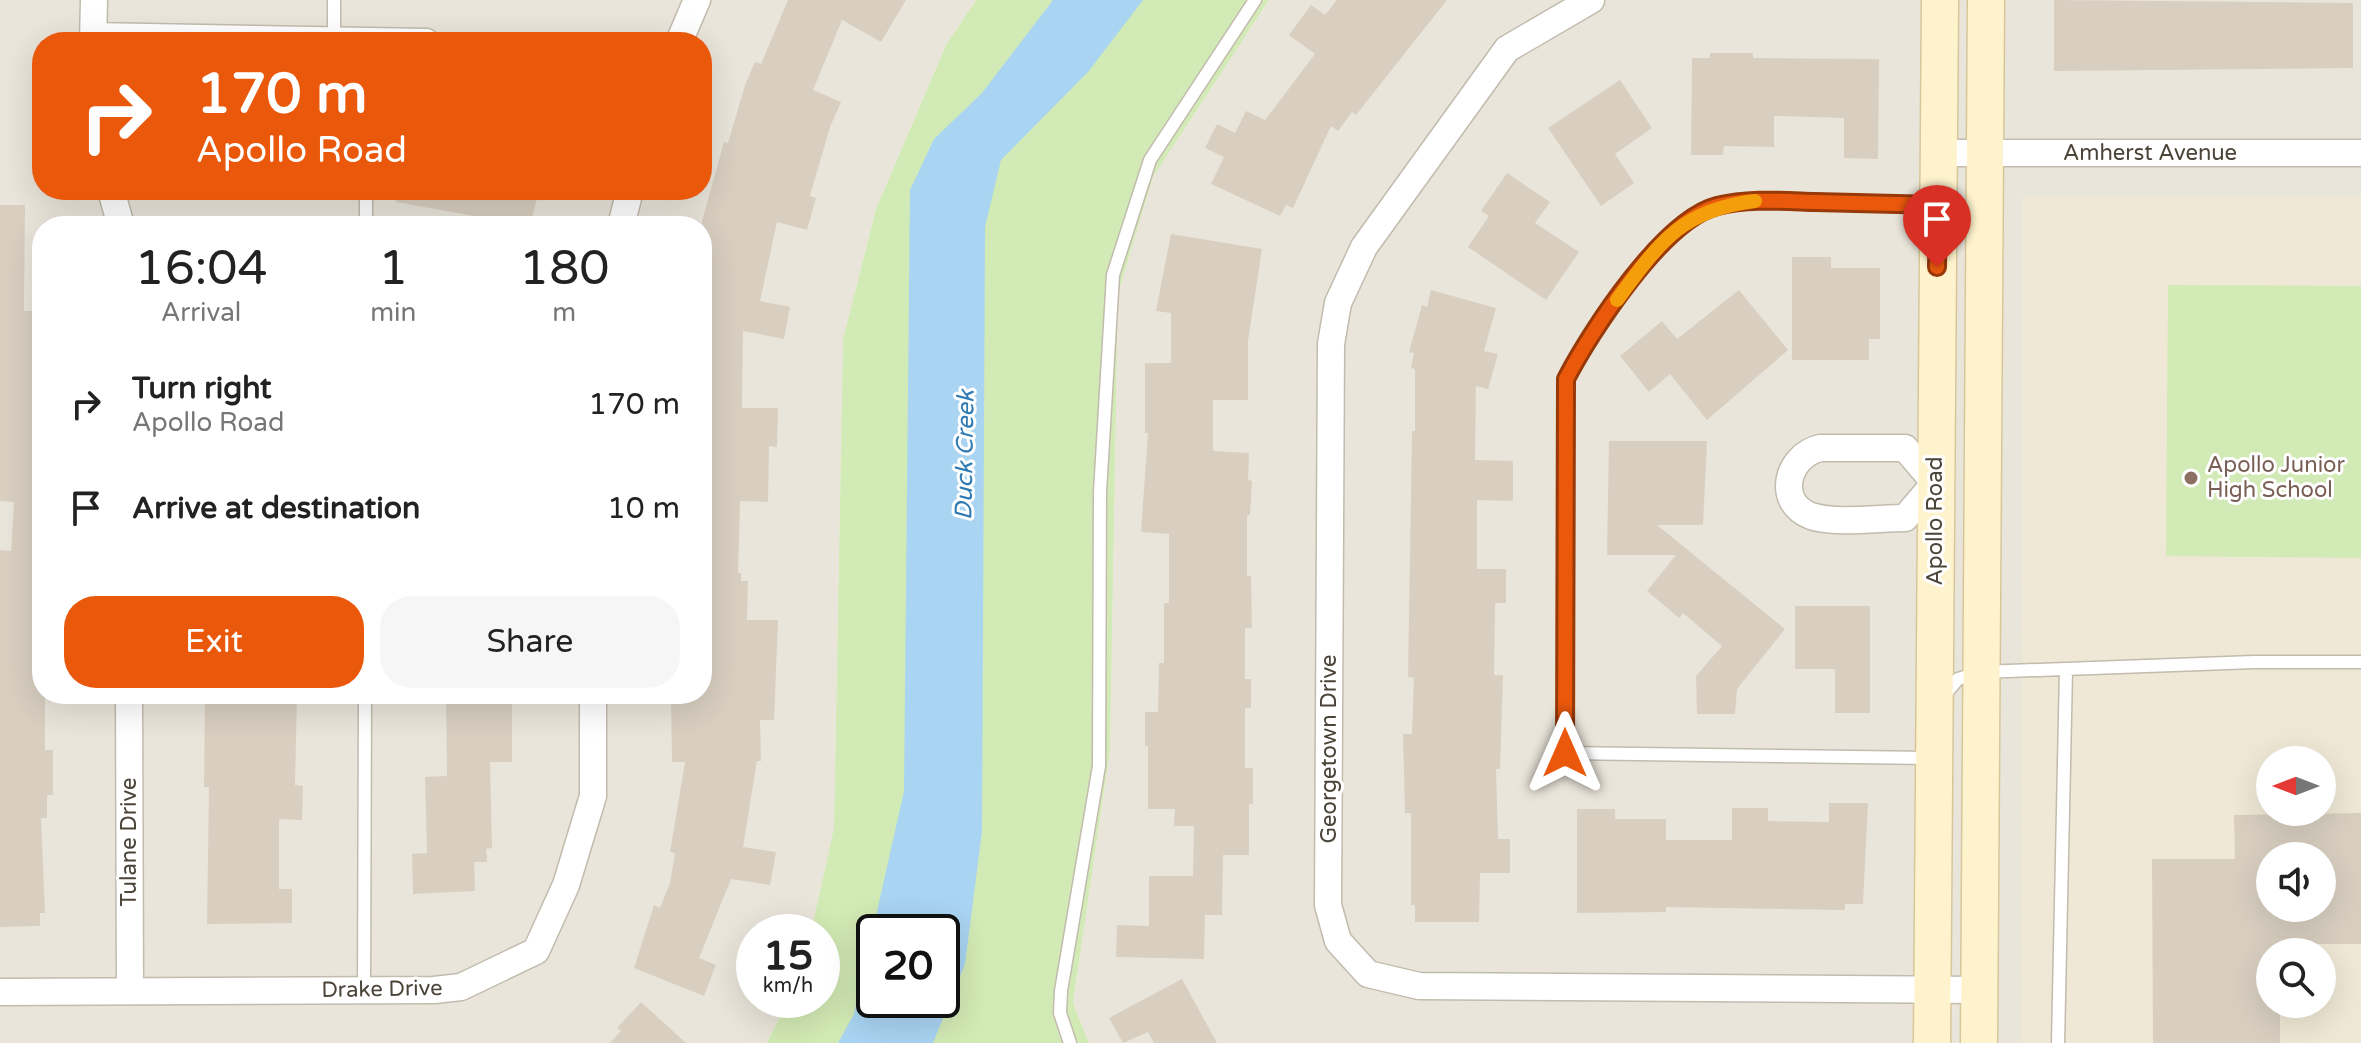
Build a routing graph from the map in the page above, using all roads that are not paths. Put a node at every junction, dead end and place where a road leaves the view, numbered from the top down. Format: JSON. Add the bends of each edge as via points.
{"nodes":[{"id":1,"x":94,"y":0,"type":"edge"},
{"id":2,"x":334,"y":0,"type":"edge"},
{"id":3,"x":697,"y":0,"type":"edge"},
{"id":4,"x":1255,"y":0,"type":"edge"},
{"id":5,"x":1591,"y":0,"type":"edge"},
{"id":6,"x":1940,"y":0,"type":"edge"},
{"id":7,"x":1986,"y":0,"type":"edge"},
{"id":8,"x":93,"y":32,"type":"edge"},
{"id":9,"x":334,"y":32,"type":"edge"},
{"id":10,"x":683,"y":32,"type":"edge"},
{"id":11,"x":1939,"y":153,"type":"junction"},
{"id":12,"x":1985,"y":153,"type":"junction"},
{"id":13,"x":2361,"y":153,"type":"edge"},
{"id":14,"x":1938,"y":205,"type":"junction"},
{"id":15,"x":1984,"y":482,"type":"junction"},
{"id":16,"x":1935,"y":483,"type":"junction"},
{"id":17,"x":2361,"y":662,"type":"edge"},
{"id":18,"x":2066,"y":670,"type":"junction"},
{"id":19,"x":1982,"y":672,"type":"junction"},
{"id":20,"x":129,"y":704,"type":"edge"},
{"id":21,"x":365,"y":704,"type":"edge"},
{"id":22,"x":593,"y":704,"type":"edge"},
{"id":23,"x":1934,"y":713,"type":"junction"},
{"id":24,"x":1933,"y":758,"type":"junction"},
{"id":25,"x":1932,"y":989,"type":"junction"},
{"id":26,"x":364,"y":990,"type":"junction"},
{"id":27,"x":1979,"y":990,"type":"junction"},
{"id":28,"x":130,"y":991,"type":"junction"},
{"id":29,"x":0,"y":992,"type":"edge"},
{"id":30,"x":1070,"y":1043,"type":"edge"},
{"id":31,"x":1932,"y":1043,"type":"edge"},
{"id":32,"x":1979,"y":1043,"type":"edge"},
{"id":33,"x":2058,"y":1043,"type":"edge"}],
"edges":[{"from":1,"to":8,"type":"street"},
{"from":2,"to":9,"type":"lane"},
{"from":3,"to":10,"type":"street"},
{"from":4,"to":30,"type":"lane","via":[[1150,160],[1113,275],[1100,492],[1099,766],[1061,991],[1060,1013]]},
{"from":5,"to":25,"type":"street","name":"Georgetown Drive","via":[[1507,49],[1364,247],[1338,303],[1331,344],[1328,905],[1338,941],[1368,974],[1419,986]]},
{"from":6,"to":11,"type":"street","name":"Apollo Road"},
{"from":7,"to":12,"type":"street"},
{"from":11,"to":12,"type":"street","name":"Amherst Avenue"},
{"from":11,"to":14,"type":"street","name":"Apollo Road"},
{"from":12,"to":13,"type":"street","name":"Amherst Avenue"},
{"from":12,"to":15,"type":"street"},
{"from":14,"to":16,"type":"street","name":"Apollo Road"},
{"from":14,"to":24,"type":"lane","via":[[1755,201],[1714,207],[1682,224],[1631,281],[1587,340],[1566,379],[1565,753]]},
{"from":15,"to":16,"type":"street"},
{"from":15,"to":19,"type":"street"},
{"from":16,"to":16,"type":"street","via":[[1905,448],[1820,448],[1801,456],[1788,483],[1794,503],[1810,515],[1905,518]]},
{"from":16,"to":23,"type":"street","name":"Apollo Road"},
{"from":17,"to":18,"type":"lane"},
{"from":18,"to":19,"type":"lane"},
{"from":18,"to":33,"type":"lane"},
{"from":19,"to":23,"type":"lane","via":[[1958,679]]},
{"from":19,"to":27,"type":"street"},
{"from":20,"to":28,"type":"street","name":"Tulane Drive"},
{"from":21,"to":26,"type":"lane"},
{"from":22,"to":26,"type":"street","name":"Drake Drive","via":[[593,796],[566,885],[536,951],[461,987]]},
{"from":23,"to":24,"type":"street","name":"Apollo Road"},
{"from":24,"to":25,"type":"street","name":"Apollo Road"},
{"from":25,"to":27,"type":"street","name":"Georgetown Drive"},
{"from":25,"to":31,"type":"street","name":"Apollo Road"},
{"from":26,"to":28,"type":"street","name":"Drake Drive"},
{"from":27,"to":32,"type":"street"},
{"from":28,"to":29,"type":"street","name":"Drake Drive"}]}
